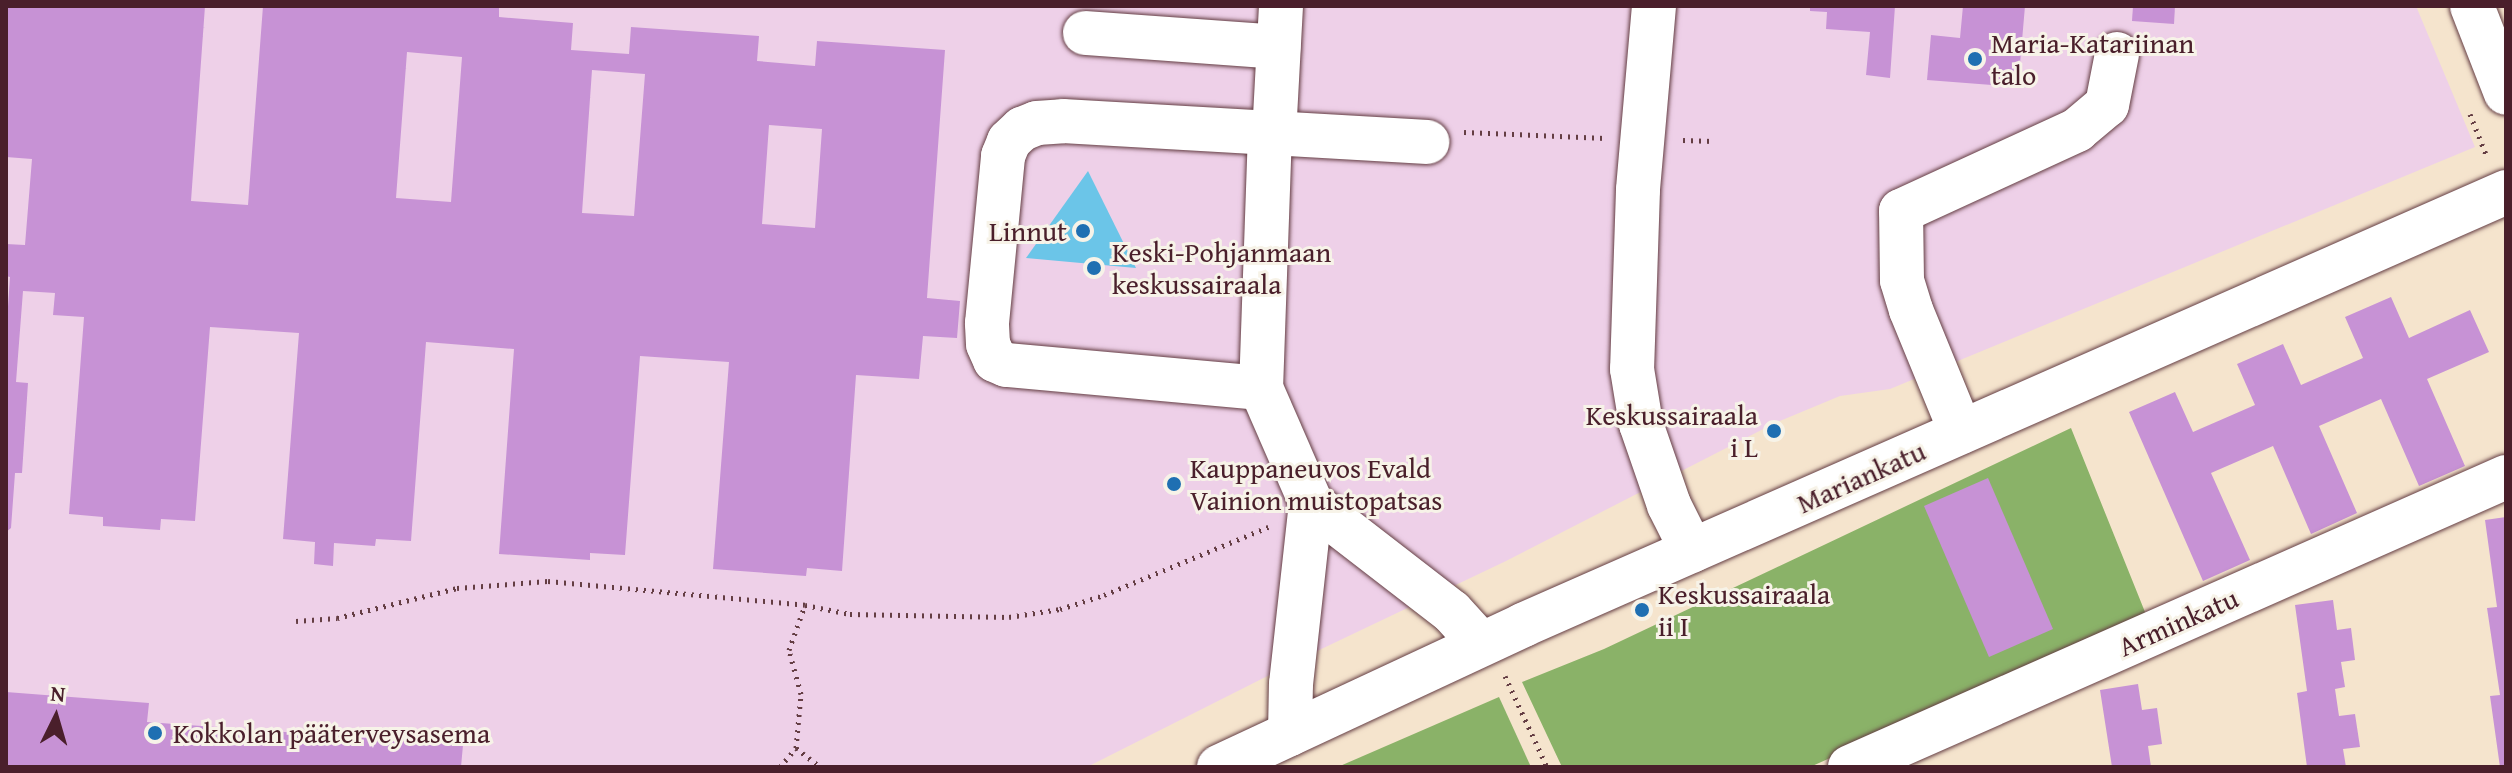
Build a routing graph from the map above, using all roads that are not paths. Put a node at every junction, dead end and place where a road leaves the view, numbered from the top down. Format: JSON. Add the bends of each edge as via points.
{"nodes":[{"id":1,"x":1654,"y":6,"type":"edge"},
{"id":2,"x":2472,"y":6,"type":"edge"},
{"id":3,"x":1279,"y":26,"type":"edge"},
{"id":4,"x":1085,"y":33,"type":"dead end"},
{"id":5,"x":2117,"y":54,"type":"dead end"},
{"id":6,"x":2506,"y":93,"type":"edge"},
{"id":7,"x":1270,"y":132,"type":"junction"},
{"id":8,"x":1442,"y":137,"type":"road end"},
{"id":9,"x":2506,"y":192,"type":"edge"},
{"id":10,"x":1261,"y":388,"type":"junction"},
{"id":11,"x":1961,"y":432,"type":"junction"},
{"id":12,"x":2506,"y":477,"type":"edge"},
{"id":13,"x":1311,"y":503,"type":"junction"},
{"id":14,"x":1692,"y":551,"type":"junction"},
{"id":15,"x":1493,"y":659,"type":"junction"},
{"id":16,"x":1290,"y":734,"type":"junction"},
{"id":17,"x":1219,"y":767,"type":"edge"},
{"id":18,"x":1850,"y":767,"type":"edge"}],
"edges":[{"from":1,"to":14,"type":"street","via":[[1632,369],[1641,424],[1669,505]]},
{"from":2,"to":6,"type":"street"},
{"from":3,"to":4,"type":"street"},
{"from":3,"to":7,"type":"street"},
{"from":5,"to":11,"type":"street","via":[[2107,105],[2077,130],[1901,211],[1902,280]]},
{"from":7,"to":8,"type":"street"},
{"from":7,"to":10,"type":"street"},
{"from":7,"to":10,"type":"street","via":[[1063,121],[1022,129],[1003,156],[987,323],[995,360],[1006,365]]},
{"from":9,"to":11,"type":"street","name":"Mariankatu"},
{"from":10,"to":13,"type":"street"},
{"from":11,"to":14,"type":"street","name":"Mariankatu"},
{"from":12,"to":18,"type":"street","name":"Arminkatu"},
{"from":13,"to":15,"type":"street","via":[[1452,612]]},
{"from":13,"to":16,"type":"street"},
{"from":14,"to":15,"type":"street","name":"Mariankatu"},
{"from":15,"to":16,"type":"street","name":"Mariankatu"},
{"from":16,"to":17,"type":"street","name":"Mariankatu"}]}
